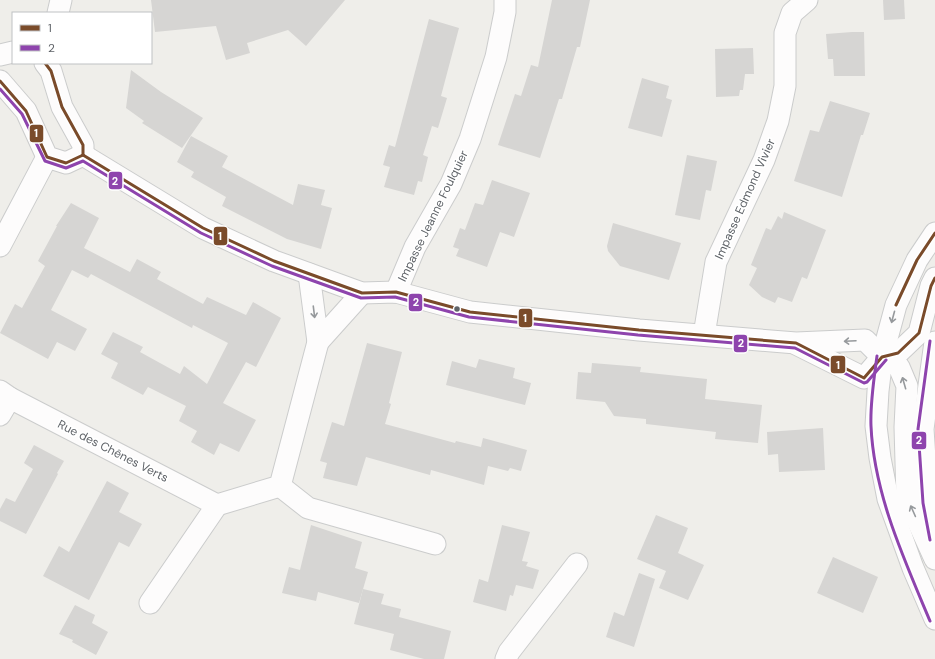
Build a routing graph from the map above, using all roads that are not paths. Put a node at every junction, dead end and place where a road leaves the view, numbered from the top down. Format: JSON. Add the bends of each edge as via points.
{"nodes":[{"id":1,"x":60,"y":0,"type":"edge"},
{"id":2,"x":505,"y":0,"type":"edge"},
{"id":3,"x":807,"y":0,"type":"edge"},
{"id":4,"x":58,"y":12,"type":"edge"},
{"id":5,"x":12,"y":52,"type":"edge"},
{"id":6,"x":0,"y":55,"type":"edge"},
{"id":7,"x":46,"y":64,"type":"edge"},
{"id":8,"x":0,"y":81,"type":"edge"},
{"id":9,"x":83,"y":155,"type":"junction"},
{"id":10,"x":47,"y":157,"type":"junction"},
{"id":11,"x":935,"y":233,"type":"edge"},
{"id":12,"x":0,"y":246,"type":"edge"},
{"id":13,"x":309,"y":274,"type":"junction"},
{"id":14,"x":935,"y":278,"type":"edge"},
{"id":15,"x":396,"y":292,"type":"junction"},
{"id":16,"x":362,"y":293,"type":"junction"},
{"id":17,"x":704,"y":335,"type":"junction"},
{"id":18,"x":318,"y":342,"type":"junction"},
{"id":19,"x":935,"y":342,"type":"edge"},
{"id":20,"x":796,"y":343,"type":"junction"},
{"id":21,"x":882,"y":358,"type":"junction"},
{"id":22,"x":3,"y":401,"type":"edge"},
{"id":23,"x":280,"y":486,"type":"junction"},
{"id":24,"x":217,"y":505,"type":"junction"},
{"id":25,"x":935,"y":539,"type":"edge"},
{"id":26,"x":435,"y":544,"type":"dead end"},
{"id":27,"x":935,"y":559,"type":"edge"},
{"id":28,"x":577,"y":564,"type":"dead end"},
{"id":29,"x":150,"y":603,"type":"dead end"},
{"id":30,"x":935,"y":618,"type":"edge"},
{"id":31,"x":506,"y":659,"type":"edge"}],
"edges":[{"from":1,"to":4,"type":"street"},
{"from":2,"to":15,"type":"street","name":"Impasse Jeanne Foulquier","via":[[496,57],[470,139],[451,184],[415,247]]},
{"from":3,"to":17,"type":"street","name":"Impasse Edmond Vivier","via":[[792,13],[785,33],[784,86],[778,121],[764,160],[716,262]]},
{"from":5,"to":6,"type":"street"},
{"from":7,"to":9,"type":"street","via":[[51,71],[62,107],[83,145]]},
{"from":8,"to":10,"type":"street","via":[[26,111]]},
{"from":9,"to":10,"type":"street","via":[[66,163]]},
{"from":9,"to":13,"type":"street","via":[[203,228],[274,261]]},
{"from":10,"to":12,"type":"street"},
{"from":11,"to":21,"type":"street","one_way":true,"via":[[917,260],[896,305]]},
{"from":13,"to":16,"type":"street"},
{"from":13,"to":18,"type":"street","one_way":true},
{"from":14,"to":21,"type":"street","via":[[919,333],[898,353]]},
{"from":15,"to":16,"type":"street"},
{"from":15,"to":17,"type":"street","via":[[470,312]]},
{"from":16,"to":18,"type":"street"},
{"from":17,"to":20,"type":"street"},
{"from":18,"to":23,"type":"street"},
{"from":19,"to":25,"type":"street","via":[[923,429],[928,503]]},
{"from":21,"to":20,"type":"street","one_way":true,"via":[[865,340]]},
{"from":20,"to":21,"type":"street","via":[[864,378]]},
{"from":27,"to":21,"type":"street","one_way":true,"via":[[907,498],[906,386],[899,367]]},
{"from":21,"to":30,"type":"street","via":[[876,426],[888,499],[913,568]]},
{"from":22,"to":24,"type":"street","name":"Rue des Chênes Verts"},
{"from":23,"to":24,"type":"street"},
{"from":23,"to":26,"type":"street","via":[[308,508]]},
{"from":24,"to":29,"type":"street"},
{"from":28,"to":31,"type":"street"}]}
